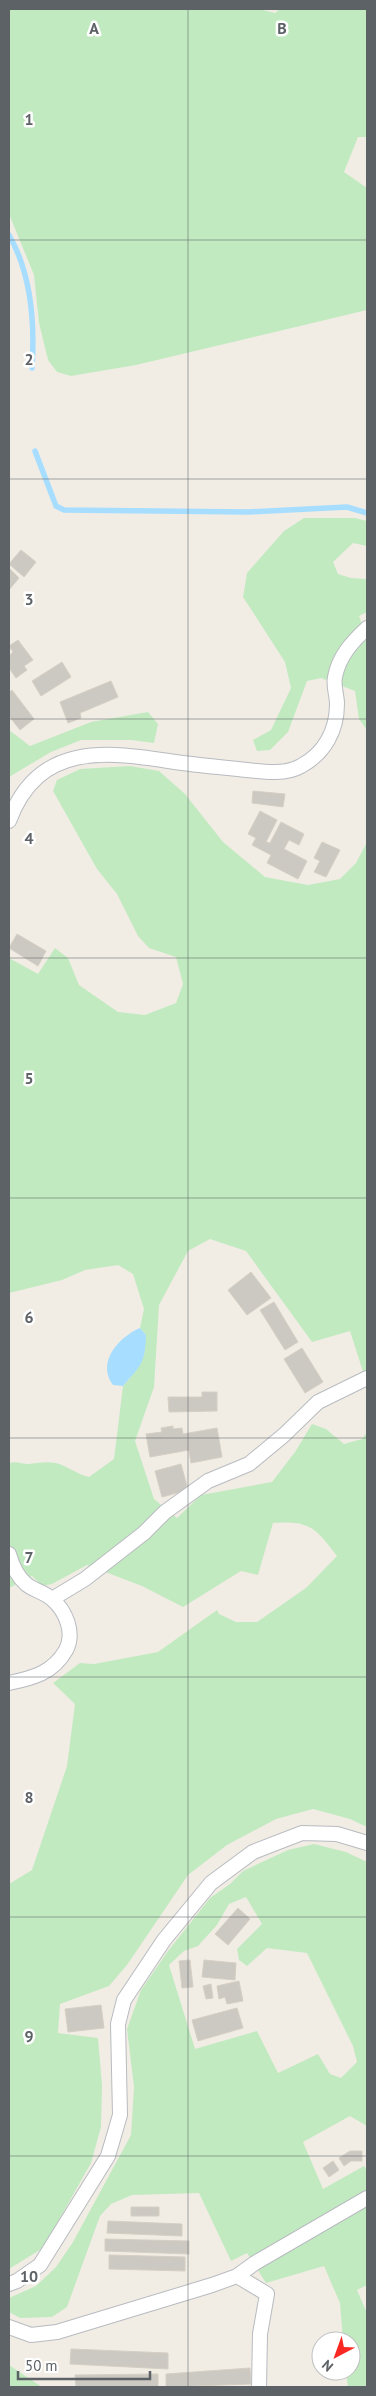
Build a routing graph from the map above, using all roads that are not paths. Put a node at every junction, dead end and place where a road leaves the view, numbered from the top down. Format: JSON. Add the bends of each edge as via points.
{"nodes":[{"id":1,"x":367,"y":628,"type":"edge"},
{"id":2,"x":9,"y":821,"type":"edge"},
{"id":3,"x":367,"y":1378,"type":"edge"},
{"id":4,"x":9,"y":1554,"type":"edge"},
{"id":5,"x":52,"y":1599,"type":"junction"},
{"id":6,"x":9,"y":1683,"type":"edge"},
{"id":7,"x":367,"y":1843,"type":"edge"},
{"id":8,"x":367,"y":2198,"type":"edge"},
{"id":9,"x":237,"y":2276,"type":"junction"},
{"id":10,"x":9,"y":2284,"type":"edge"},
{"id":11,"x":9,"y":2327,"type":"edge"},
{"id":12,"x":260,"y":2387,"type":"edge"}],
"edges":[{"from":1,"to":2,"type":"street","via":[[340,660],[334,679],[336,724],[326,745],[303,765],[292,770],[258,771],[147,756],[90,755],[62,762],[30,784],[16,802]]},
{"from":3,"to":5,"type":"street","via":[[318,1402],[250,1464],[208,1481],[165,1512],[144,1533],[85,1579]]},
{"from":4,"to":5,"type":"street","via":[[12,1565],[26,1584]]},
{"from":5,"to":6,"type":"street","via":[[65,1615],[70,1632],[61,1660],[50,1671]]},
{"from":7,"to":10,"type":"street","via":[[336,1834],[302,1833],[253,1852],[211,1883],[164,1940],[124,2000],[118,2024],[120,2115],[108,2156],[40,2265]]},
{"from":8,"to":9,"type":"street"},
{"from":9,"to":11,"type":"street","via":[[57,2332],[31,2335]]},
{"from":9,"to":12,"type":"street","via":[[267,2294],[260,2334]]}]}
